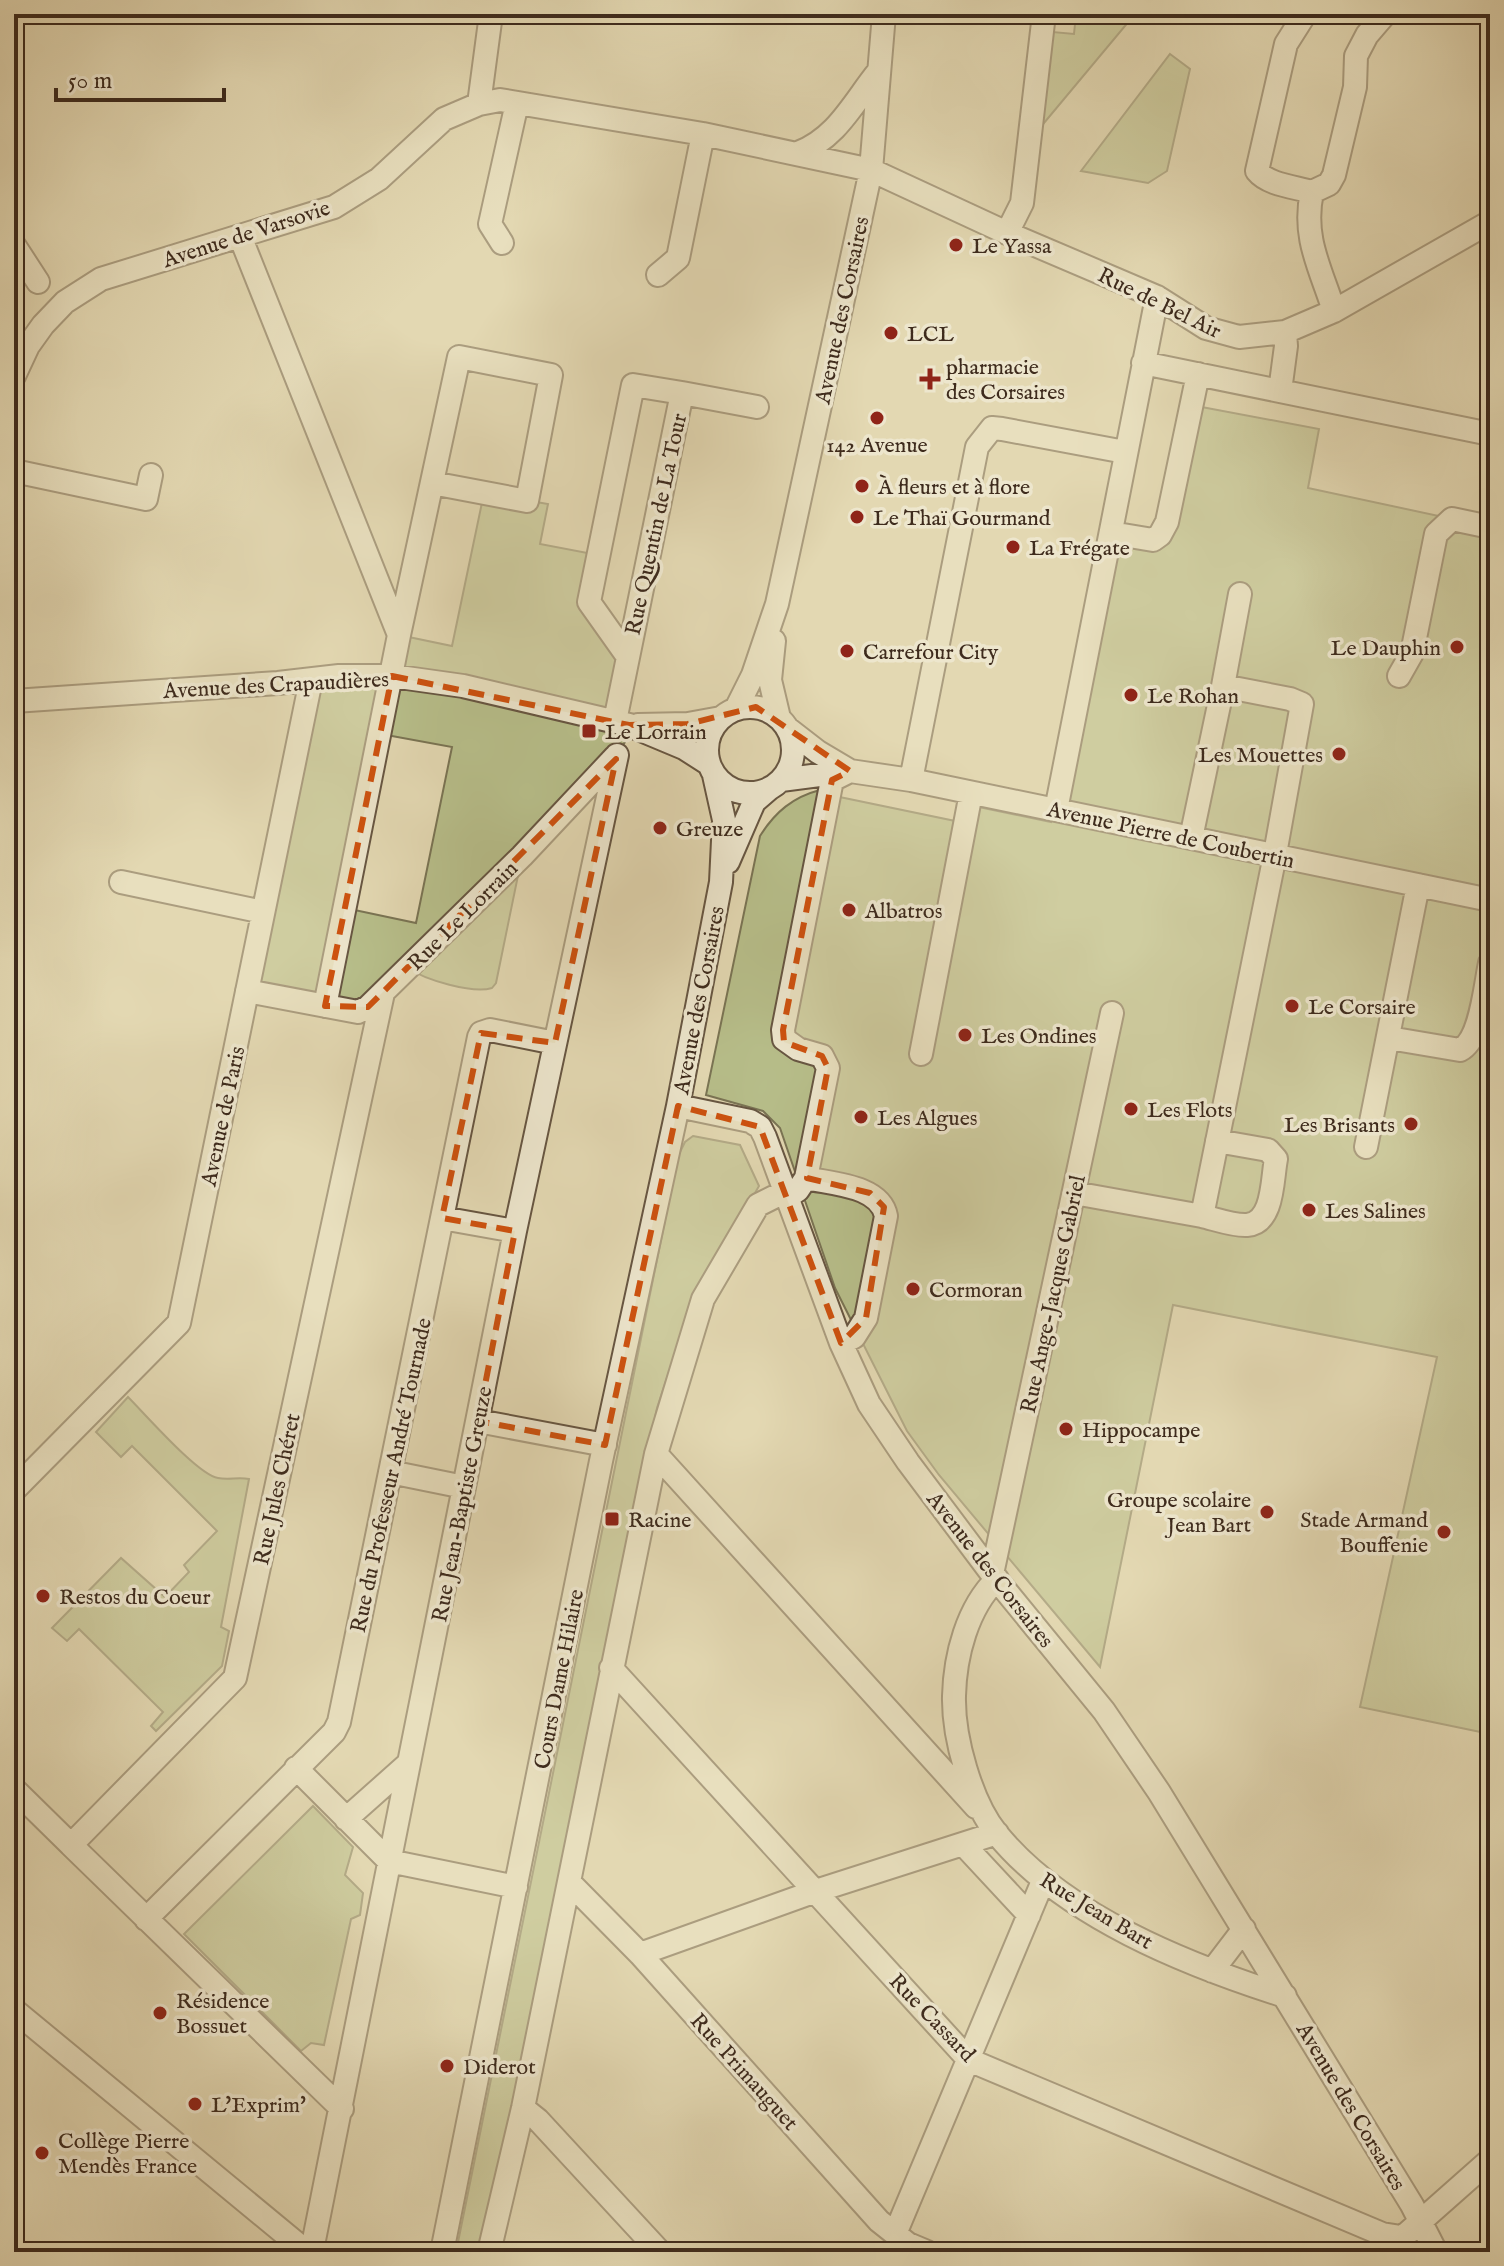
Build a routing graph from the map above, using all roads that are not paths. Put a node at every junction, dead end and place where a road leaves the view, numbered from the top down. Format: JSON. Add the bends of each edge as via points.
{"nodes":[{"id":1,"x":491,"y":14,"type":"edge"},
{"id":2,"x":884,"y":14,"type":"edge"},
{"id":3,"x":1044,"y":14,"type":"edge"},
{"id":4,"x":1305,"y":14,"type":"edge"},
{"id":5,"x":1385,"y":14,"type":"edge"},
{"id":6,"x":878,"y":72,"type":"junction"},
{"id":7,"x":517,"y":103,"type":"junction"},
{"id":8,"x":479,"y":104,"type":"junction"},
{"id":9,"x":703,"y":134,"type":"junction"},
{"id":10,"x":798,"y":153,"type":"junction"},
{"id":11,"x":871,"y":170,"type":"junction"},
{"id":12,"x":1312,"y":192,"type":"junction"},
{"id":13,"x":1490,"y":222,"type":"edge"},
{"id":14,"x":1007,"y":233,"type":"junction"},
{"id":15,"x":240,"y":236,"type":"junction"},
{"id":16,"x":502,"y":243,"type":"dead end"},
{"id":17,"x":14,"y":245,"type":"edge"},
{"id":18,"x":658,"y":275,"type":"dead end"},
{"id":19,"x":38,"y":282,"type":"dead end"},
{"id":20,"x":1157,"y":297,"type":"junction"},
{"id":21,"x":1334,"y":311,"type":"junction"},
{"id":22,"x":1285,"y":332,"type":"junction"},
{"id":23,"x":1143,"y":363,"type":"junction"},
{"id":24,"x":1198,"y":374,"type":"junction"},
{"id":25,"x":14,"y":376,"type":"edge"},
{"id":26,"x":1280,"y":391,"type":"junction"},
{"id":27,"x":682,"y":393,"type":"junction"},
{"id":28,"x":757,"y":407,"type":"dead end"},
{"id":29,"x":1490,"y":434,"type":"edge"},
{"id":30,"x":1125,"y":452,"type":"junction"},
{"id":31,"x":14,"y":471,"type":"edge"},
{"id":32,"x":151,"y":475,"type":"dead end"},
{"id":33,"x":432,"y":483,"type":"junction"},
{"id":34,"x":1490,"y":527,"type":"edge"},
{"id":35,"x":1111,"y":533,"type":"junction"},
{"id":36,"x":1240,"y":594,"type":"dead end"},
{"id":37,"x":777,"y":604,"type":"junction"},
{"id":38,"x":399,"y":635,"type":"junction"},
{"id":39,"x":628,"y":657,"type":"junction"},
{"id":40,"x":392,"y":676,"type":"junction"},
{"id":41,"x":1399,"y":676,"type":"dead end"},
{"id":42,"x":311,"y":680,"type":"junction"},
{"id":43,"x":1223,"y":686,"type":"junction"},
{"id":44,"x":14,"y":701,"type":"edge"},
{"id":45,"x":728,"y":714,"type":"junction"},
{"id":46,"x":622,"y":723,"type":"junction"},
{"id":47,"x":783,"y":723,"type":"junction"},
{"id":48,"x":617,"y":755,"type":"junction"},
{"id":49,"x":712,"y":770,"type":"junction"},
{"id":50,"x":850,"y":771,"type":"junction"},
{"id":51,"x":911,"y":780,"type":"junction"},
{"id":52,"x":775,"y":784,"type":"junction"},
{"id":53,"x":971,"y":793,"type":"junction"},
{"id":54,"x":1056,"y":810,"type":"junction"},
{"id":55,"x":1191,"y":838,"type":"junction"},
{"id":56,"x":1274,"y":855,"type":"junction"},
{"id":57,"x":121,"y":882,"type":"dead end"},
{"id":58,"x":721,"y":882,"type":"junction"},
{"id":59,"x":1418,"y":885,"type":"junction"},
{"id":60,"x":1490,"y":900,"type":"edge"},
{"id":61,"x":263,"y":912,"type":"junction"},
{"id":62,"x":1490,"y":963,"type":"edge"},
{"id":63,"x":247,"y":991,"type":"junction"},
{"id":64,"x":383,"y":993,"type":"junction"},
{"id":65,"x":325,"y":1006,"type":"junction"},
{"id":66,"x":1112,"y":1013,"type":"dead end"},
{"id":67,"x":1389,"y":1038,"type":"junction"},
{"id":68,"x":555,"y":1043,"type":"junction"},
{"id":69,"x":921,"y":1054,"type":"dead end"},
{"id":70,"x":678,"y":1106,"type":"junction"},
{"id":71,"x":1217,"y":1141,"type":"junction"},
{"id":72,"x":1366,"y":1147,"type":"dead end"},
{"id":73,"x":806,"y":1178,"type":"junction"},
{"id":74,"x":1074,"y":1193,"type":"junction"},
{"id":75,"x":785,"y":1195,"type":"junction"},
{"id":76,"x":1202,"y":1216,"type":"junction"},
{"id":77,"x":442,"y":1218,"type":"junction"},
{"id":78,"x":515,"y":1231,"type":"junction"},
{"id":79,"x":841,"y":1343,"type":"junction"},
{"id":80,"x":478,"y":1421,"type":"junction"},
{"id":81,"x":605,"y":1445,"type":"junction"},
{"id":82,"x":656,"y":1454,"type":"junction"},
{"id":83,"x":390,"y":1472,"type":"junction"},
{"id":84,"x":464,"y":1487,"type":"junction"},
{"id":85,"x":14,"y":1490,"type":"edge"},
{"id":86,"x":995,"y":1577,"type":"junction"},
{"id":87,"x":611,"y":1668,"type":"junction"},
{"id":88,"x":958,"y":1736,"type":"junction"},
{"id":89,"x":929,"y":1755,"type":"junction"},
{"id":90,"x":409,"y":1763,"type":"junction"},
{"id":91,"x":296,"y":1768,"type":"junction"},
{"id":92,"x":14,"y":1789,"type":"edge"},
{"id":93,"x":346,"y":1819,"type":"junction"},
{"id":94,"x":992,"y":1826,"type":"junction"},
{"id":95,"x":963,"y":1844,"type":"junction"},
{"id":96,"x":71,"y":1845,"type":"junction"},
{"id":97,"x":389,"y":1861,"type":"junction"},
{"id":98,"x":1043,"y":1881,"type":"junction"},
{"id":99,"x":569,"y":1882,"type":"junction"},
{"id":100,"x":516,"y":1887,"type":"junction"},
{"id":101,"x":816,"y":1891,"type":"junction"},
{"id":102,"x":1029,"y":1915,"type":"junction"},
{"id":103,"x":146,"y":1919,"type":"junction"},
{"id":104,"x":1244,"y":1929,"type":"junction"},
{"id":105,"x":640,"y":1954,"type":"junction"},
{"id":106,"x":1212,"y":1971,"type":"junction"},
{"id":107,"x":1285,"y":1996,"type":"junction"},
{"id":108,"x":14,"y":2010,"type":"edge"},
{"id":109,"x":969,"y":2060,"type":"junction"},
{"id":110,"x":523,"y":2108,"type":"junction"},
{"id":111,"x":342,"y":2109,"type":"junction"},
{"id":112,"x":1490,"y":2160,"type":"edge"},
{"id":113,"x":1421,"y":2221,"type":"junction"},
{"id":114,"x":895,"y":2234,"type":"junction"},
{"id":115,"x":1393,"y":2245,"type":"edge"},
{"id":116,"x":305,"y":2251,"type":"edge"},
{"id":117,"x":442,"y":2252,"type":"edge"},
{"id":118,"x":489,"y":2252,"type":"edge"},
{"id":119,"x":660,"y":2252,"type":"edge"},
{"id":120,"x":927,"y":2252,"type":"edge"},
{"id":121,"x":1436,"y":2252,"type":"edge"}],
"edges":[{"from":1,"to":8,"type":"street"},
{"from":2,"to":6,"type":"street","name":"Avenue des Corsaires"},
{"from":3,"to":14,"type":"street","via":[[1022,203]]},
{"from":4,"to":12,"type":"street","via":[[1286,44],[1257,171]]},
{"from":5,"to":12,"type":"street","via":[[1356,56],[1355,87],[1334,175],[1329,184]]},
{"from":6,"to":10,"type":"street","via":[[843,121],[825,139]]},
{"from":6,"to":11,"type":"street","name":"Avenue des Corsaires"},
{"from":7,"to":8,"type":"street","name":"Avenue de Varsovie"},
{"from":7,"to":9,"type":"street","name":"Avenue de Varsovie"},
{"from":7,"to":16,"type":"street","via":[[490,224]]},
{"from":8,"to":15,"type":"street","name":"Avenue de Varsovie","via":[[444,119],[379,179],[334,207]]},
{"from":9,"to":10,"type":"street","name":"Avenue de Varsovie"},
{"from":9,"to":18,"type":"street","via":[[678,258]]},
{"from":10,"to":11,"type":"street","name":"Avenue de Varsovie"},
{"from":11,"to":14,"type":"street","name":"Rue de Bel Air"},
{"from":11,"to":37,"type":"street","name":"Avenue des Corsaires"},
{"from":12,"to":21,"type":"street","via":[[1312,249]]},
{"from":13,"to":21,"type":"street","name":"Rue de Bel Air"},
{"from":14,"to":20,"type":"street","name":"Rue de Bel Air"},
{"from":15,"to":25,"type":"street","name":"Avenue de Varsovie","via":[[101,279],[65,302],[43,325]]},
{"from":15,"to":38,"type":"street"},
{"from":17,"to":19,"type":"street"},
{"from":20,"to":22,"type":"street","name":"Rue de Bel Air","via":[[1221,333],[1239,337]]},
{"from":20,"to":23,"type":"street"},
{"from":21,"to":22,"type":"street","name":"Rue de Bel Air"},
{"from":22,"to":26,"type":"street"},
{"from":23,"to":24,"type":"street"},
{"from":23,"to":30,"type":"street"},
{"from":24,"to":26,"type":"street"},
{"from":24,"to":35,"type":"street","via":[[1160,535],[1153,540]]},
{"from":26,"to":29,"type":"street"},
{"from":27,"to":28,"type":"street"},
{"from":27,"to":39,"type":"street","name":"Rue Quentin de La Tour"},
{"from":27,"to":39,"type":"street","name":"Rue Quentin de La Tour","via":[[633,385],[589,602]]},
{"from":30,"to":35,"type":"street"},
{"from":30,"to":51,"type":"street","via":[[1002,429],[992,428],[984,435],[977,447]]},
{"from":31,"to":32,"type":"street","via":[[146,499]]},
{"from":33,"to":33,"type":"street","via":[[459,357],[551,375],[527,501]]},
{"from":33,"to":38,"type":"street"},
{"from":34,"to":41,"type":"street","via":[[1452,519],[1436,534],[1412,653]]},
{"from":35,"to":54,"type":"street"},
{"from":36,"to":43,"type":"street"},
{"from":37,"to":45,"type":"street","name":"Avenue des Corsaires","via":[[753,675]]},
{"from":37,"to":47,"type":"street","name":"Avenue des Corsaires","via":[[770,680]]},
{"from":38,"to":40,"type":"street"},
{"from":39,"to":46,"type":"street","name":"Rue Quentin de La Tour"},
{"from":40,"to":42,"type":"street","name":"Avenue des Crapaudières"},
{"from":40,"to":46,"type":"street","name":"Avenue des Crapaudières","via":[[463,686]]},
{"from":40,"to":65,"type":"street"},
{"from":42,"to":44,"type":"street","name":"Avenue des Crapaudières"},
{"from":42,"to":61,"type":"street","name":"Avenue de Paris"},
{"from":43,"to":55,"type":"street"},
{"from":43,"to":56,"type":"street","via":[[1302,704]]},
{"from":45,"to":46,"type":"street","name":"Avenue des Crapaudières","via":[[688,724]]},
{"from":45,"to":47,"type":"street","via":[[756,707],[769,710]]},
{"from":45,"to":49,"type":"street","via":[[707,740]]},
{"from":46,"to":48,"type":"street","name":"Rue Le Lorrain","via":[[625,742]]},
{"from":46,"to":49,"type":"street","name":"Avenue des Crapaudières","via":[[684,748]]},
{"from":47,"to":50,"type":"street","name":"Avenue Pierre de Coubertin"},
{"from":47,"to":52,"type":"street","via":[[793,749],[788,771]]},
{"from":48,"to":64,"type":"street","name":"Rue Le Lorrain"},
{"from":48,"to":68,"type":"street","name":"Rue Jean-Baptiste Greuze"},
{"from":49,"to":52,"type":"street","via":[[733,790],[745,793]]},
{"from":49,"to":58,"type":"street","name":"Avenue des Corsaires","via":[[724,820]]},
{"from":50,"to":51,"type":"street","name":"Avenue Pierre de Coubertin"},
{"from":50,"to":52,"type":"street","name":"Avenue Pierre de Coubertin"},
{"from":50,"to":73,"type":"street","via":[[832,780],[783,1030],[784,1039],[822,1056],[828,1068]]},
{"from":51,"to":53,"type":"street","name":"Avenue Pierre de Coubertin"},
{"from":52,"to":58,"type":"street","name":"Avenue des Corsaires","via":[[754,802]]},
{"from":53,"to":54,"type":"street","name":"Avenue Pierre de Coubertin"},
{"from":53,"to":69,"type":"street"},
{"from":54,"to":55,"type":"street","name":"Avenue Pierre de Coubertin"},
{"from":55,"to":56,"type":"street","name":"Avenue Pierre de Coubertin"},
{"from":56,"to":59,"type":"street","name":"Avenue Pierre de Coubertin"},
{"from":56,"to":71,"type":"street"},
{"from":57,"to":61,"type":"street"},
{"from":58,"to":70,"type":"street","name":"Avenue des Corsaires"},
{"from":59,"to":60,"type":"street","name":"Avenue Pierre de Coubertin"},
{"from":59,"to":67,"type":"street"},
{"from":61,"to":63,"type":"street","name":"Avenue de Paris"},
{"from":62,"to":67,"type":"street","via":[[1468,1046],[1460,1050]]},
{"from":63,"to":65,"type":"street","name":"Rue Le Lorrain"},
{"from":63,"to":85,"type":"street","name":"Avenue de Paris","via":[[179,1323]]},
{"from":64,"to":65,"type":"street","name":"Rue Le Lorrain","via":[[358,1012]]},
{"from":64,"to":96,"type":"street","name":"Rue Jules Chéret","via":[[235,1678]]},
{"from":66,"to":74,"type":"street","name":"Rue Ange-Jacques Gabriel"},
{"from":67,"to":72,"type":"street"},
{"from":68,"to":77,"type":"street","name":"Rue du Professeur André Tournade","via":[[490,1030],[481,1033]]},
{"from":68,"to":78,"type":"street","name":"Rue Jean-Baptiste Greuze"},
{"from":70,"to":75,"type":"street","name":"Avenue des Corsaires","via":[[760,1127]]},
{"from":70,"to":81,"type":"street","name":"Cours Dame Hilaire"},
{"from":71,"to":76,"type":"street"},
{"from":71,"to":76,"type":"street","via":[[1268,1150],[1276,1159],[1267,1212],[1247,1225]]},
{"from":73,"to":75,"type":"street","via":[[798,1190]]},
{"from":73,"to":79,"type":"street","via":[[870,1193],[886,1216],[866,1318],[854,1337]]},
{"from":74,"to":76,"type":"street"},
{"from":74,"to":86,"type":"street","name":"Rue Ange-Jacques Gabriel"},
{"from":75,"to":79,"type":"street","name":"Avenue des Corsaires"},
{"from":75,"to":82,"type":"street","via":[[758,1205],[703,1299]]},
{"from":77,"to":78,"type":"street"},
{"from":77,"to":83,"type":"street","name":"Rue du Professeur André Tournade"},
{"from":78,"to":80,"type":"street","name":"Rue Jean-Baptiste Greuze"},
{"from":79,"to":86,"type":"street","name":"Avenue des Corsaires","via":[[869,1404]]},
{"from":80,"to":81,"type":"street"},
{"from":80,"to":84,"type":"street","name":"Rue Jean-Baptiste Greuze"},
{"from":81,"to":100,"type":"street","name":"Cours Dame Hilaire"},
{"from":82,"to":87,"type":"street"},
{"from":82,"to":89,"type":"street"},
{"from":83,"to":84,"type":"street"},
{"from":83,"to":91,"type":"street","name":"Rue du Professeur André Tournade","via":[[339,1722]]},
{"from":84,"to":90,"type":"street","name":"Rue Jean-Baptiste Greuze"},
{"from":86,"to":88,"type":"street","name":"Rue Jean Bart","via":[[979,1598],[960,1653],[954,1704]]},
{"from":86,"to":104,"type":"street","name":"Avenue des Corsaires","via":[[1104,1711]]},
{"from":87,"to":99,"type":"street"},
{"from":87,"to":101,"type":"street","name":"Rue Cassard"},
{"from":88,"to":89,"type":"street"},
{"from":88,"to":94,"type":"street","name":"Rue Jean Bart"},
{"from":89,"to":94,"type":"street"},
{"from":90,"to":93,"type":"street"},
{"from":90,"to":97,"type":"street","name":"Rue Jean-Baptiste Greuze"},
{"from":91,"to":93,"type":"street"},
{"from":91,"to":103,"type":"street","name":"Rue du Professeur André Tournade"},
{"from":92,"to":96,"type":"street"},
{"from":93,"to":97,"type":"street"},
{"from":94,"to":95,"type":"street"},
{"from":94,"to":98,"type":"street","name":"Rue Jean Bart"},
{"from":95,"to":101,"type":"street"},
{"from":95,"to":102,"type":"street"},
{"from":96,"to":103,"type":"street"},
{"from":97,"to":100,"type":"street"},
{"from":97,"to":111,"type":"street","name":"Rue Jean-Baptiste Greuze"},
{"from":98,"to":102,"type":"street"},
{"from":98,"to":106,"type":"street","name":"Rue Jean Bart","via":[[1144,1941]]},
{"from":99,"to":105,"type":"street","name":"Rue Primauguet"},
{"from":99,"to":110,"type":"street"},
{"from":100,"to":117,"type":"street","name":"Cours Dame Hilaire"},
{"from":101,"to":105,"type":"street"},
{"from":101,"to":109,"type":"street","name":"Rue Cassard"},
{"from":102,"to":109,"type":"street"},
{"from":103,"to":111,"type":"street"},
{"from":104,"to":106,"type":"street"},
{"from":104,"to":107,"type":"street","name":"Avenue des Corsaires"},
{"from":105,"to":114,"type":"street","name":"Rue Primauguet"},
{"from":106,"to":107,"type":"street","name":"Rue Jean Bart"},
{"from":107,"to":113,"type":"street","name":"Avenue des Corsaires"},
{"from":108,"to":116,"type":"street"},
{"from":109,"to":114,"type":"street"},
{"from":109,"to":115,"type":"street","name":"Rue Cassard","via":[[1382,2234]]},
{"from":110,"to":118,"type":"street"},
{"from":110,"to":119,"type":"street"},
{"from":111,"to":116,"type":"street","name":"Rue Jean-Baptiste Greuze","via":[[314,2240]]},
{"from":112,"to":113,"type":"street"},
{"from":113,"to":115,"type":"street"},
{"from":113,"to":121,"type":"street","name":"Avenue des Corsaires"},
{"from":114,"to":120,"type":"street","name":"Rue Primauguet"}]}
